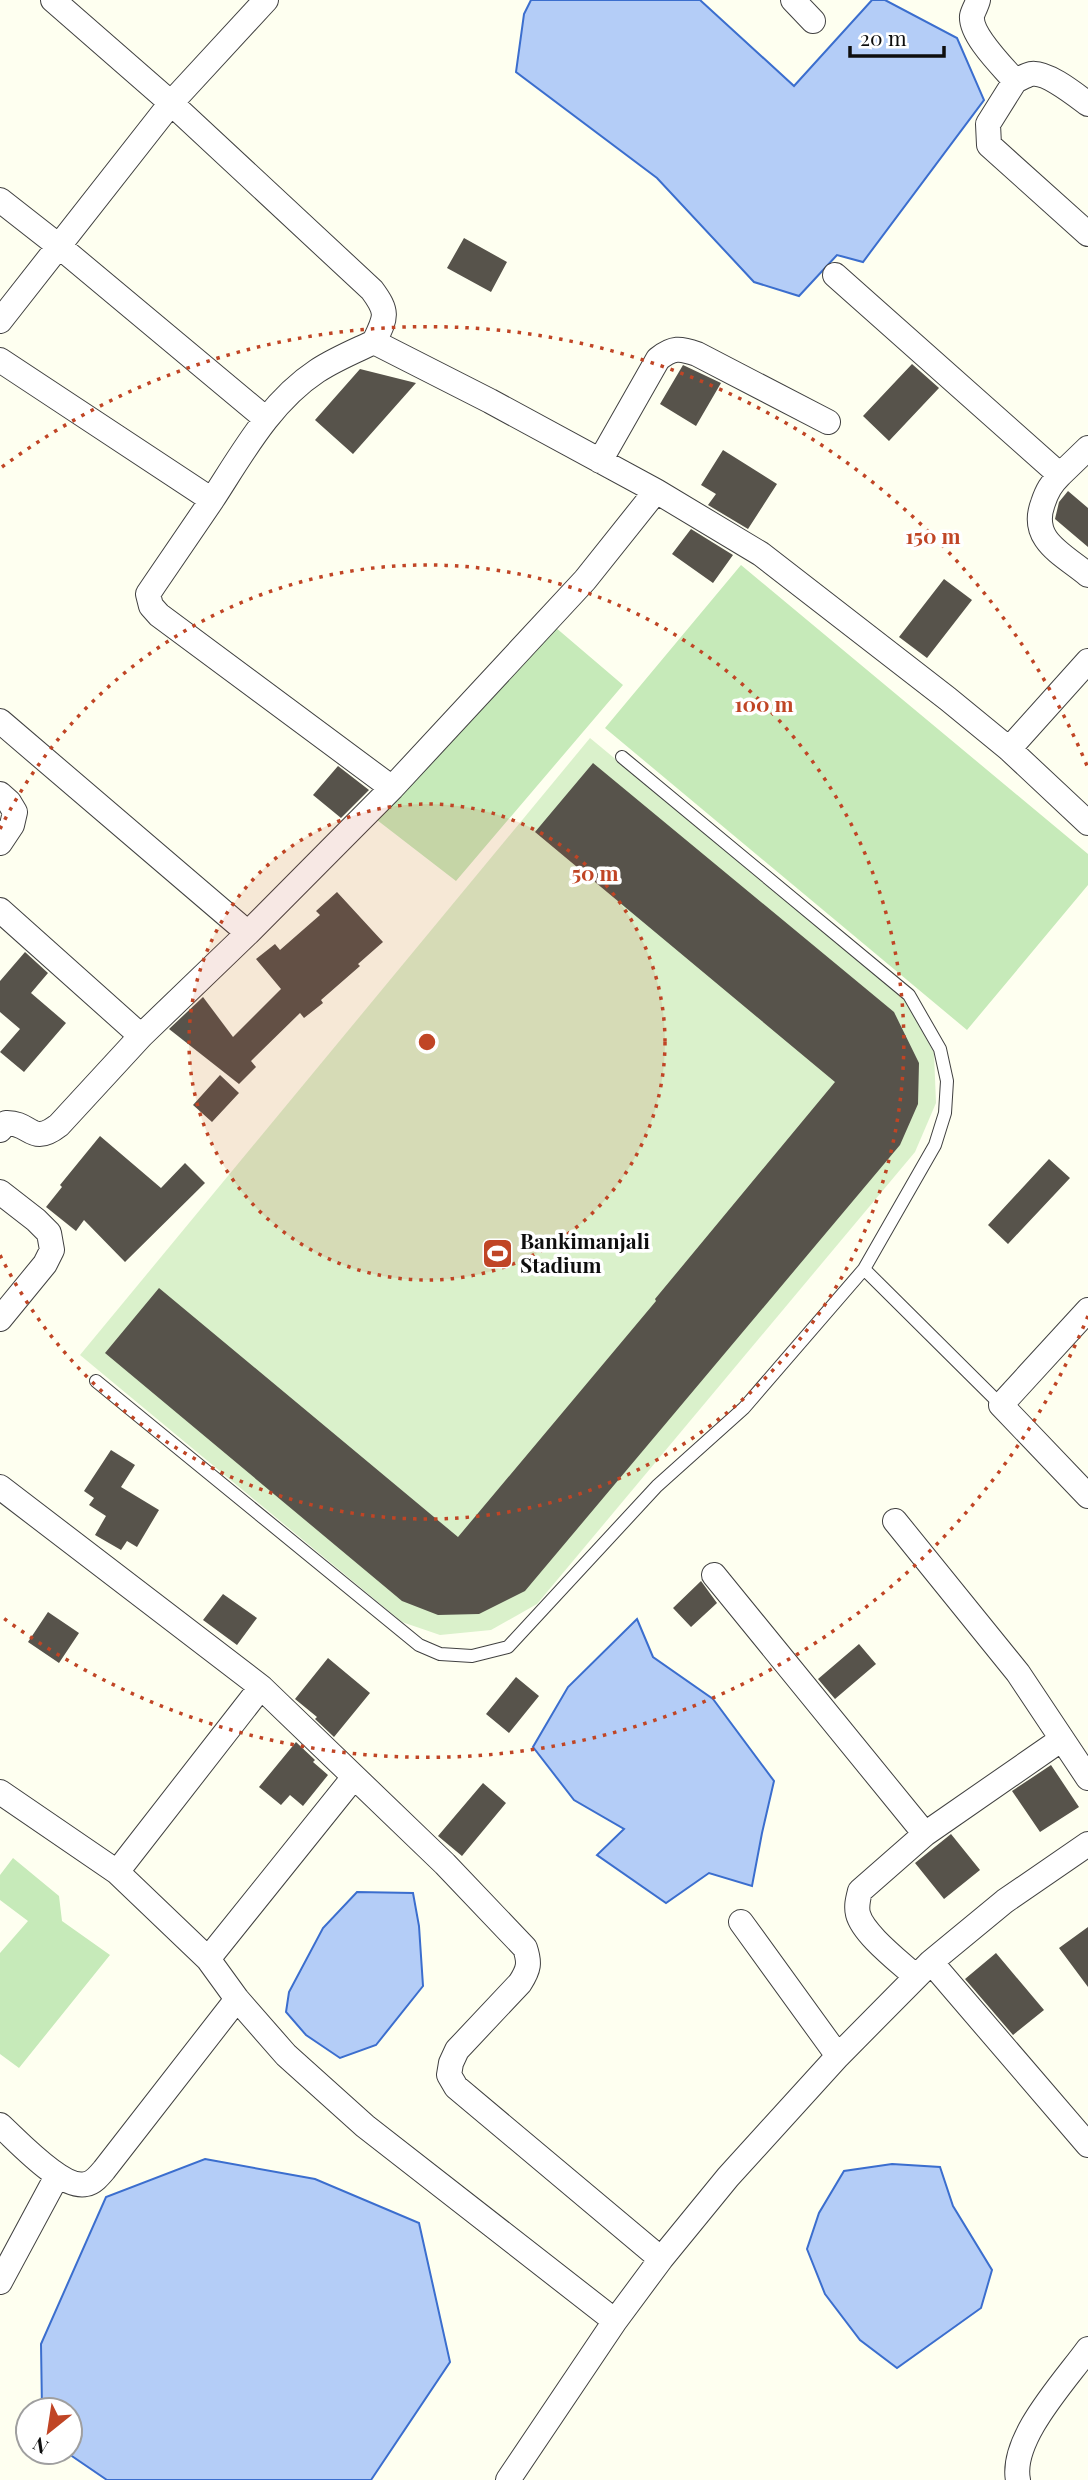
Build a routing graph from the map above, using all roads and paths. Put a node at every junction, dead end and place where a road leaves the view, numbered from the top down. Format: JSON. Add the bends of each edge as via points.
{"nodes":[{"id":1,"x":52,"y":0,"type":"edge"},
{"id":2,"x":266,"y":0,"type":"edge"},
{"id":3,"x":793,"y":0,"type":"edge"},
{"id":4,"x":978,"y":0,"type":"edge"},
{"id":5,"x":813,"y":21,"type":"dead end"},
{"id":6,"x":1015,"y":81,"type":"junction"},
{"id":7,"x":171,"y":103,"type":"junction"},
{"id":8,"x":1088,"y":104,"type":"edge"},
{"id":9,"x":0,"y":200,"type":"edge"},
{"id":10,"x":1088,"y":234,"type":"edge"},
{"id":11,"x":60,"y":247,"type":"junction"},
{"id":12,"x":835,"y":275,"type":"dead end"},
{"id":13,"x":0,"y":321,"type":"edge"},
{"id":14,"x":374,"y":342,"type":"junction"},
{"id":15,"x":0,"y":360,"type":"edge"},
{"id":16,"x":266,"y":419,"type":"junction"},
{"id":17,"x":828,"y":422,"type":"dead end"},
{"id":18,"x":1088,"y":448,"type":"edge"},
{"id":19,"x":600,"y":461,"type":"junction"},
{"id":20,"x":1060,"y":475,"type":"junction"},
{"id":21,"x":656,"y":491,"type":"junction"},
{"id":22,"x":212,"y":500,"type":"junction"},
{"id":23,"x":1088,"y":575,"type":"edge"},
{"id":24,"x":1088,"y":661,"type":"edge"},
{"id":25,"x":0,"y":721,"type":"edge"},
{"id":26,"x":1009,"y":750,"type":"junction"},
{"id":27,"x":622,"y":757,"type":"dead end"},
{"id":28,"x":392,"y":788,"type":"junction"},
{"id":29,"x":0,"y":794,"type":"edge"},
{"id":30,"x":1088,"y":823,"type":"edge"},
{"id":31,"x":0,"y":843,"type":"edge"},
{"id":32,"x":0,"y":910,"type":"edge"},
{"id":33,"x":248,"y":933,"type":"junction"},
{"id":34,"x":141,"y":1037,"type":"junction"},
{"id":35,"x":0,"y":1130,"type":"edge"},
{"id":36,"x":0,"y":1192,"type":"edge"},
{"id":37,"x":864,"y":1269,"type":"junction"},
{"id":38,"x":1088,"y":1310,"type":"edge"},
{"id":39,"x":0,"y":1319,"type":"edge"},
{"id":40,"x":96,"y":1381,"type":"dead end"},
{"id":41,"x":1001,"y":1405,"type":"junction"},
{"id":42,"x":0,"y":1488,"type":"edge"},
{"id":43,"x":1088,"y":1496,"type":"edge"},
{"id":44,"x":895,"y":1521,"type":"dead end"},
{"id":45,"x":714,"y":1575,"type":"dead end"},
{"id":46,"x":261,"y":1687,"type":"junction"},
{"id":47,"x":1062,"y":1739,"type":"junction"},
{"id":48,"x":354,"y":1777,"type":"junction"},
{"id":49,"x":1088,"y":1779,"type":"edge"},
{"id":50,"x":0,"y":1792,"type":"edge"},
{"id":51,"x":925,"y":1834,"type":"junction"},
{"id":52,"x":1088,"y":1844,"type":"edge"},
{"id":53,"x":117,"y":1872,"type":"junction"},
{"id":54,"x":741,"y":1922,"type":"dead end"},
{"id":55,"x":208,"y":1959,"type":"junction"},
{"id":56,"x":923,"y":1970,"type":"junction"},
{"id":57,"x":237,"y":1999,"type":"junction"},
{"id":58,"x":838,"y":2056,"type":"junction"},
{"id":59,"x":0,"y":2124,"type":"edge"},
{"id":60,"x":1088,"y":2145,"type":"edge"},
{"id":61,"x":57,"y":2176,"type":"junction"},
{"id":62,"x":661,"y":2259,"type":"junction"},
{"id":63,"x":0,"y":2282,"type":"edge"},
{"id":64,"x":615,"y":2321,"type":"junction"},
{"id":65,"x":1088,"y":2349,"type":"edge"},
{"id":66,"x":508,"y":2480,"type":"edge"},
{"id":67,"x":1018,"y":2480,"type":"edge"}],
"edges":[{"from":1,"to":7,"type":"street"},
{"from":2,"to":7,"type":"street"},
{"from":3,"to":5,"type":"street"},
{"from":4,"to":6,"type":"street","via":[[972,17],[975,30]]},
{"from":6,"to":8,"type":"street","via":[[1038,74]]},
{"from":6,"to":10,"type":"street","via":[[988,124],[989,145]]},
{"from":7,"to":11,"type":"street"},
{"from":7,"to":14,"type":"street","via":[[372,290],[386,319]]},
{"from":9,"to":11,"type":"street"},
{"from":11,"to":13,"type":"street"},
{"from":11,"to":16,"type":"street"},
{"from":12,"to":20,"type":"street"},
{"from":14,"to":16,"type":"street","via":[[316,372]]},
{"from":14,"to":19,"type":"street"},
{"from":15,"to":22,"type":"street"},
{"from":16,"to":22,"type":"street"},
{"from":17,"to":19,"type":"street","via":[[679,348],[658,359]]},
{"from":18,"to":20,"type":"street"},
{"from":19,"to":21,"type":"street"},
{"from":20,"to":23,"type":"street","via":[[1049,486],[1038,523],[1043,537]]},
{"from":21,"to":26,"type":"street","via":[[761,554]]},
{"from":21,"to":28,"type":"street","via":[[585,580]]},
{"from":22,"to":28,"type":"street","via":[[148,594],[151,606]]},
{"from":24,"to":26,"type":"street"},
{"from":25,"to":33,"type":"street"},
{"from":26,"to":30,"type":"street"},
{"from":27,"to":37,"type":"lane","via":[[909,995],[940,1049],[947,1081],[945,1113],[935,1145]]},
{"from":28,"to":33,"type":"street"},
{"from":29,"to":31,"type":"street","via":[[15,813]]},
{"from":32,"to":34,"type":"street"},
{"from":33,"to":34,"type":"street"},
{"from":34,"to":35,"type":"street","via":[[50,1132],[39,1135],[13,1123]]},
{"from":36,"to":39,"type":"street","via":[[49,1233],[52,1250]]},
{"from":37,"to":40,"type":"lane","via":[[744,1408],[657,1486],[508,1647],[472,1656],[440,1654],[419,1645]]},
{"from":37,"to":41,"type":"lane"},
{"from":38,"to":41,"type":"street"},
{"from":41,"to":43,"type":"street"},
{"from":42,"to":46,"type":"street"},
{"from":44,"to":47,"type":"street","via":[[1018,1673]]},
{"from":45,"to":51,"type":"street"},
{"from":46,"to":48,"type":"street"},
{"from":46,"to":53,"type":"street"},
{"from":47,"to":49,"type":"street"},
{"from":47,"to":51,"type":"street"},
{"from":48,"to":55,"type":"street"},
{"from":48,"to":62,"type":"street","via":[[525,1948],[530,1962],[520,1983],[457,2050],[449,2075],[456,2087]]},
{"from":50,"to":53,"type":"street"},
{"from":51,"to":56,"type":"street","via":[[860,1891],[857,1902],[866,1928]]},
{"from":52,"to":56,"type":"street","via":[[1005,1901]]},
{"from":53,"to":55,"type":"street"},
{"from":54,"to":58,"type":"street"},
{"from":55,"to":57,"type":"street"},
{"from":56,"to":58,"type":"street"},
{"from":56,"to":60,"type":"street"},
{"from":57,"to":61,"type":"street","via":[[95,2180],[75,2185]]},
{"from":57,"to":64,"type":"street","via":[[286,2055],[365,2126]]},
{"from":58,"to":62,"type":"street"},
{"from":59,"to":61,"type":"street"},
{"from":61,"to":63,"type":"street"},
{"from":62,"to":64,"type":"street"},
{"from":64,"to":66,"type":"street"},
{"from":65,"to":67,"type":"street","via":[[1022,2446]]}]}
